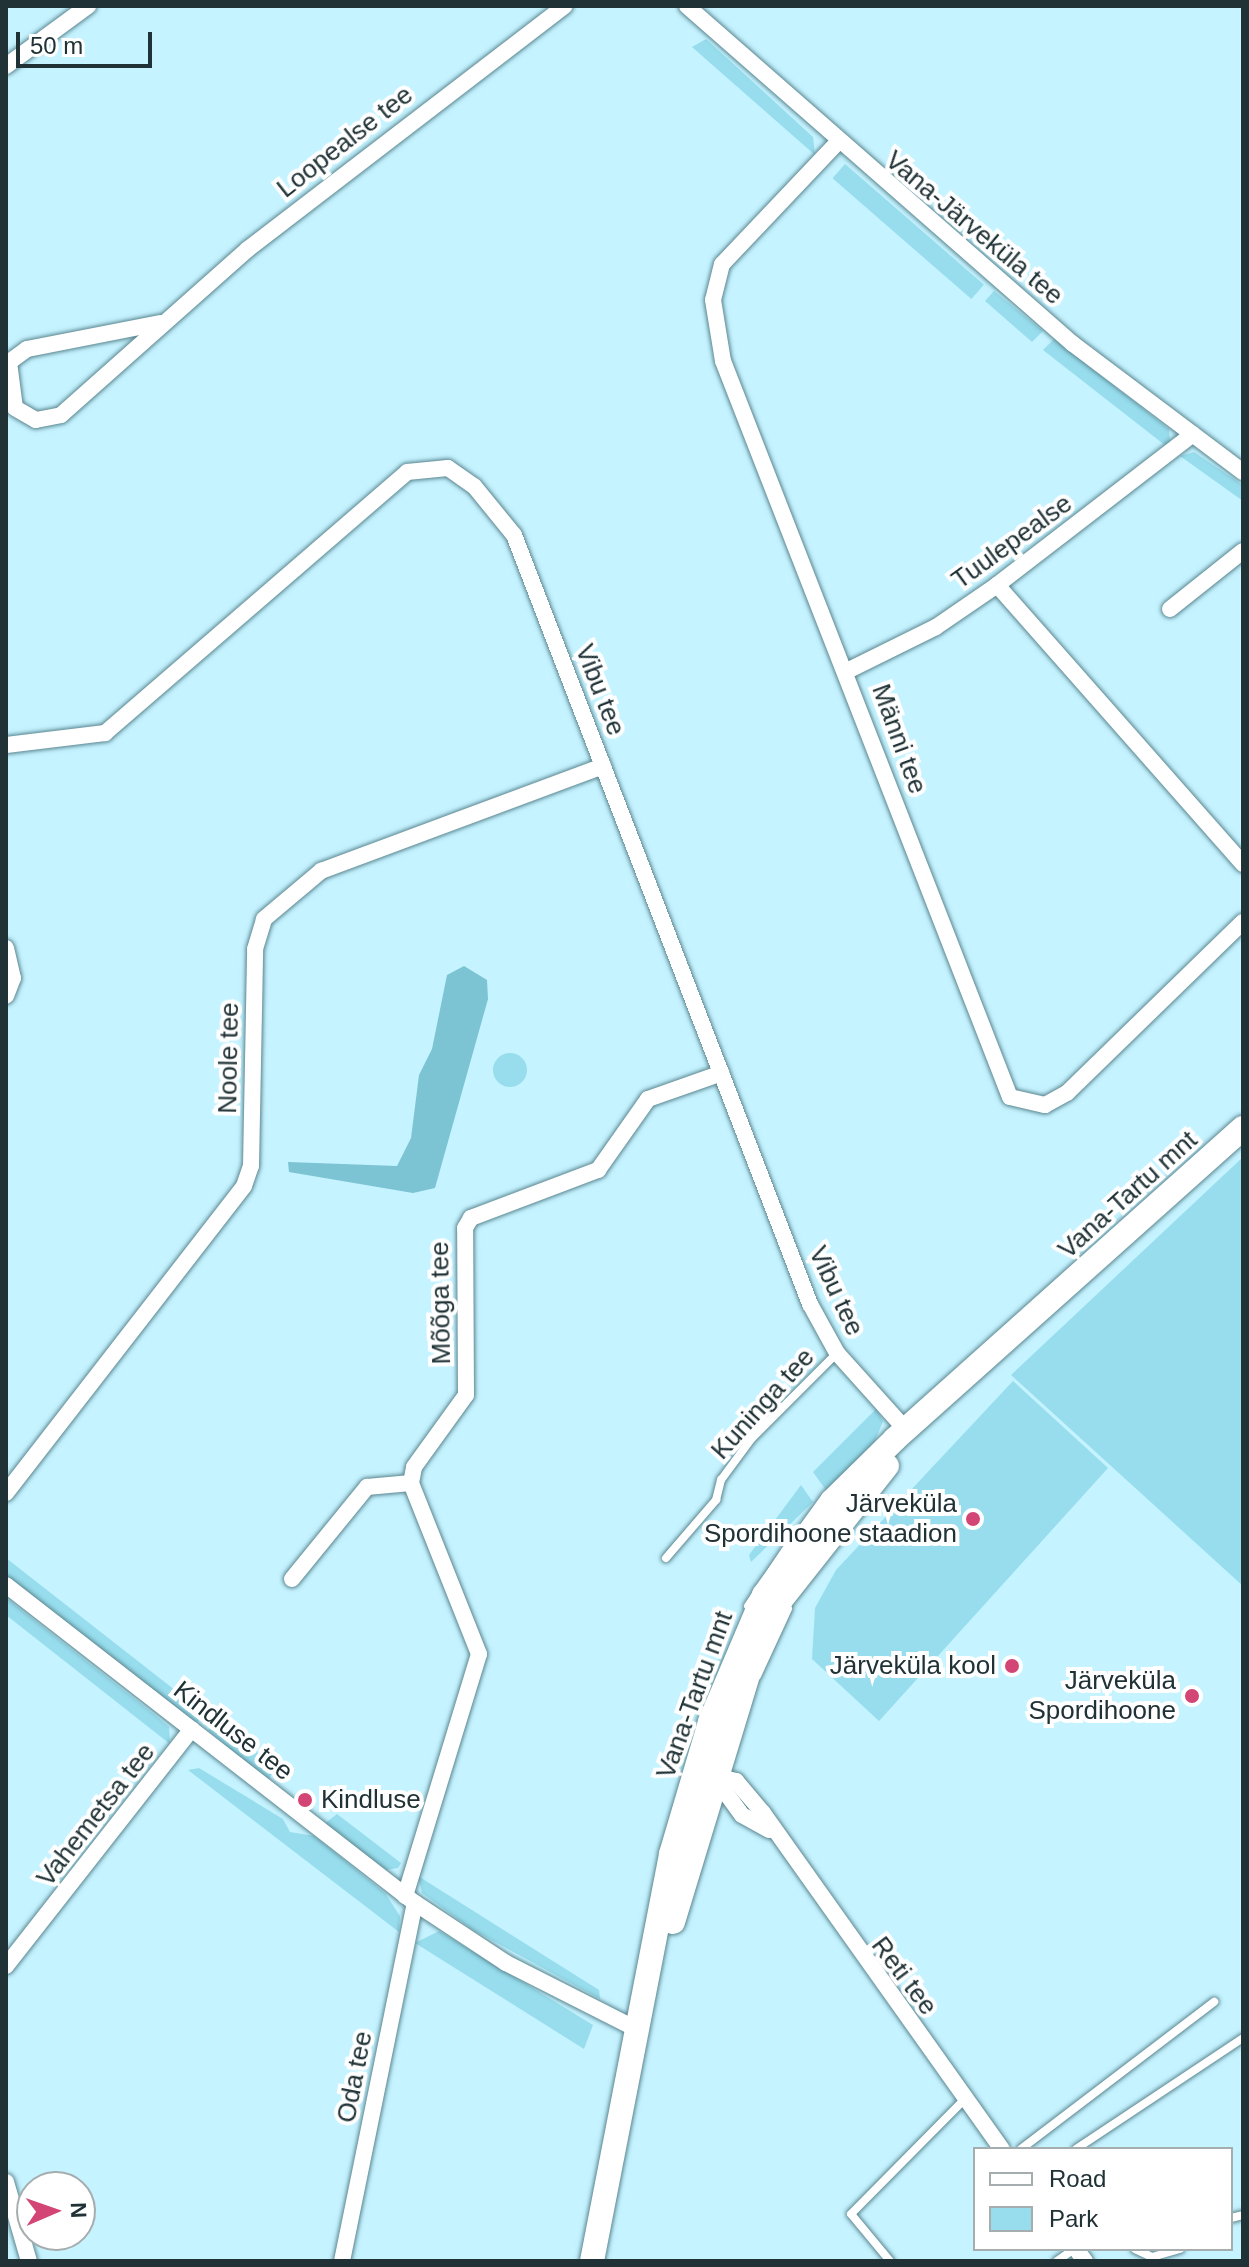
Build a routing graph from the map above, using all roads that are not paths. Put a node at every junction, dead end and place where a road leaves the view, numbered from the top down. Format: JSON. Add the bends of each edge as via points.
{"nodes":[{"id":1,"x":88,"y":6,"type":"edge"},
{"id":2,"x":565,"y":6,"type":"edge"},
{"id":3,"x":687,"y":6,"type":"edge"},
{"id":4,"x":6,"y":66,"type":"edge"},
{"id":5,"x":837,"y":143,"type":"junction"},
{"id":6,"x":160,"y":323,"type":"junction"},
{"id":7,"x":1193,"y":434,"type":"junction"},
{"id":8,"x":1243,"y":472,"type":"edge"},
{"id":9,"x":1243,"y":551,"type":"edge"},
{"id":10,"x":997,"y":585,"type":"junction"},
{"id":11,"x":1170,"y":609,"type":"dead end"},
{"id":12,"x":849,"y":670,"type":"junction"},
{"id":13,"x":6,"y":745,"type":"edge"},
{"id":14,"x":603,"y":766,"type":"junction"},
{"id":15,"x":1243,"y":864,"type":"edge"},
{"id":16,"x":1243,"y":922,"type":"edge"},
{"id":17,"x":6,"y":948,"type":"edge"},
{"id":18,"x":6,"y":996,"type":"edge"},
{"id":19,"x":722,"y":1073,"type":"junction"},
{"id":20,"x":1243,"y":1128,"type":"edge"},
{"id":21,"x":837,"y":1353,"type":"junction"},
{"id":22,"x":908,"y":1432,"type":"junction"},
{"id":23,"x":411,"y":1483,"type":"junction"},
{"id":24,"x":6,"y":1493,"type":"edge"},
{"id":25,"x":666,"y":1558,"type":"dead end"},
{"id":26,"x":292,"y":1579,"type":"dead end"},
{"id":27,"x":6,"y":1585,"type":"edge"},
{"id":28,"x":192,"y":1729,"type":"junction"},
{"id":29,"x":704,"y":1773,"type":"junction"},
{"id":30,"x":410,"y":1900,"type":"junction"},
{"id":31,"x":6,"y":1966,"type":"edge"},
{"id":32,"x":1214,"y":2002,"type":"dead end"},
{"id":33,"x":640,"y":2031,"type":"junction"},
{"id":34,"x":1243,"y":2038,"type":"edge"},
{"id":35,"x":965,"y":2099,"type":"junction"},
{"id":36,"x":1001,"y":2147,"type":"edge"},
{"id":37,"x":1024,"y":2147,"type":"edge"},
{"id":38,"x":1079,"y":2147,"type":"edge"},
{"id":39,"x":6,"y":2182,"type":"edge"},
{"id":40,"x":1139,"y":2251,"type":"edge"},
{"id":41,"x":1173,"y":2251,"type":"edge"},
{"id":42,"x":29,"y":2261,"type":"edge"},
{"id":43,"x":342,"y":2261,"type":"edge"},
{"id":44,"x":592,"y":2261,"type":"edge"},
{"id":45,"x":890,"y":2261,"type":"edge"}],
"edges":[{"from":1,"to":4,"type":"street"},
{"from":2,"to":6,"type":"street","name":"Loopealse tee","via":[[416,115]]},
{"from":3,"to":5,"type":"street","name":"Vana-Järveküla tee"},
{"from":5,"to":7,"type":"street","name":"Vana-Järveküla tee","via":[[1073,344]]},
{"from":5,"to":12,"type":"street","name":"Männi tee","via":[[722,264],[713,300],[723,361]]},
{"from":6,"to":6,"type":"street","name":"Loopealse tee","via":[[27,349],[9,362],[15,408],[36,420],[61,415]]},
{"from":7,"to":8,"type":"street","name":"Vana-Järveküla tee"},
{"from":7,"to":10,"type":"street","name":"Tuulepealse"},
{"from":9,"to":11,"type":"street"},
{"from":10,"to":12,"type":"street","name":"Tuulepealse","via":[[936,627]]},
{"from":10,"to":15,"type":"street"},
{"from":12,"to":16,"type":"street","name":"Männi tee","via":[[1010,1097],[1045,1105],[1068,1092]]},
{"from":13,"to":14,"type":"street","name":"Vibu tee","via":[[105,733],[407,472],[433,467],[474,486],[514,535]]},
{"from":14,"to":19,"type":"street","name":"Vibu tee"},
{"from":14,"to":24,"type":"street","name":"Noole tee","via":[[321,871],[264,919],[255,949],[251,1166],[244,1186]]},
{"from":17,"to":18,"type":"street","via":[[13,978]]},
{"from":19,"to":21,"type":"street","name":"Vibu tee","via":[[810,1304]]},
{"from":19,"to":23,"type":"street","name":"Mõõga tee","via":[[648,1099],[598,1170],[471,1218],[462,1240],[466,1395],[414,1467]]},
{"from":20,"to":22,"type":"street","name":"Vana-Tartu mnt"},
{"from":21,"to":22,"type":"street","name":"Vibu tee"},
{"from":21,"to":25,"type":"lane","name":"Kuninga tee","via":[[752,1438],[721,1480],[716,1500]]},
{"from":22,"to":29,"type":"street","name":"Vana-Tartu mnt","via":[[793,1583]]},
{"from":22,"to":29,"type":"street","name":"Vana-Tartu mnt","via":[[806,1534],[741,1640]]},
{"from":23,"to":26,"type":"street","via":[[367,1487]]},
{"from":23,"to":30,"type":"street","via":[[479,1654]]},
{"from":27,"to":28,"type":"street","name":"Kindluse tee"},
{"from":28,"to":30,"type":"street","name":"Kindluse tee"},
{"from":28,"to":31,"type":"street","name":"Vahemetsa tee"},
{"from":29,"to":33,"type":"street","name":"Vana-Tartu mnt"},
{"from":29,"to":35,"type":"street","name":"Reti tee","via":[[736,1781]]},
{"from":30,"to":33,"type":"street","name":"Kindluse tee","via":[[506,1963]]},
{"from":30,"to":43,"type":"street","name":"Oda tee"},
{"from":32,"to":37,"type":"lane"},
{"from":33,"to":44,"type":"street","name":"Vana-Tartu mnt"},
{"from":34,"to":38,"type":"lane"},
{"from":35,"to":36,"type":"street","name":"Reti tee"},
{"from":35,"to":45,"type":"lane","via":[[851,2214]]},
{"from":39,"to":42,"type":"street"},
{"from":40,"to":41,"type":"lane","via":[[1152,2257]]}]}
